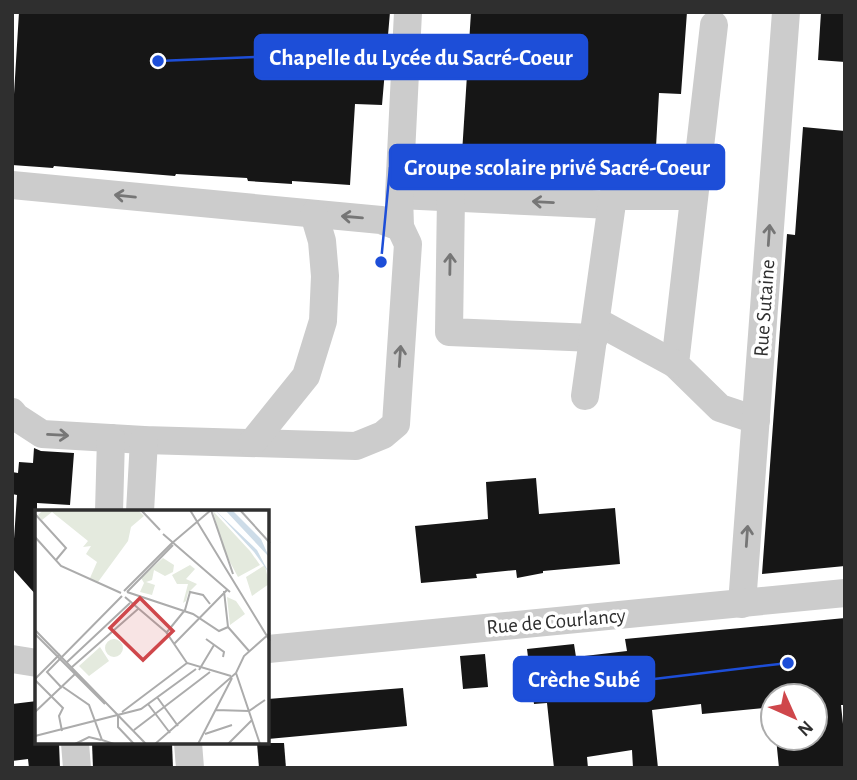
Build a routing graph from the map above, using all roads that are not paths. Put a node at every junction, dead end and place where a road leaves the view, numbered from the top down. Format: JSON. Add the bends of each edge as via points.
{"nodes":[{"id":1,"x":408,"y":12,"type":"edge"},
{"id":2,"x":786,"y":12,"type":"edge"},
{"id":3,"x":714,"y":24,"type":"dead end"},
{"id":4,"x":12,"y":185,"type":"edge"},
{"id":5,"x":399,"y":195,"type":"junction"},
{"id":6,"x":694,"y":196,"type":"junction"},
{"id":7,"x":451,"y":197,"type":"junction"},
{"id":8,"x":612,"y":205,"type":"junction"},
{"id":9,"x":314,"y":214,"type":"junction"},
{"id":10,"x":400,"y":227,"type":"junction"},
{"id":11,"x":595,"y":329,"type":"junction"},
{"id":12,"x":675,"y":364,"type":"junction"},
{"id":13,"x":586,"y":396,"type":"dead end"},
{"id":14,"x":12,"y":412,"type":"edge"},
{"id":15,"x":756,"y":420,"type":"junction"},
{"id":16,"x":111,"y":438,"type":"junction"},
{"id":17,"x":144,"y":440,"type":"junction"},
{"id":18,"x":252,"y":443,"type":"junction"},
{"id":19,"x":109,"y":510,"type":"edge"},
{"id":20,"x":141,"y":510,"type":"edge"},
{"id":21,"x":845,"y":593,"type":"edge"},
{"id":22,"x":742,"y":604,"type":"junction"},
{"id":23,"x":270,"y":649,"type":"edge"},
{"id":24,"x":12,"y":659,"type":"edge"},
{"id":25,"x":35,"y":663,"type":"edge"},
{"id":26,"x":75,"y":745,"type":"edge"},
{"id":27,"x":188,"y":745,"type":"edge"},
{"id":28,"x":77,"y":768,"type":"edge"},
{"id":29,"x":190,"y":768,"type":"edge"}],
"edges":[{"from":1,"to":5,"type":"street"},
{"from":15,"to":2,"type":"street","name":"Rue Sutaine","one_way":true},
{"from":3,"to":6,"type":"street"},
{"from":9,"to":4,"type":"street","one_way":true},
{"from":5,"to":7,"type":"street"},
{"from":5,"to":10,"type":"street"},
{"from":6,"to":8,"type":"street","via":[[613,196]]},
{"from":6,"to":12,"type":"street"},
{"from":8,"to":7,"type":"street","one_way":true},
{"from":11,"to":7,"type":"street","one_way":true,"via":[[449,332]]},
{"from":8,"to":11,"type":"street"},
{"from":10,"to":9,"type":"street","one_way":true,"via":[[381,220]]},
{"from":9,"to":18,"type":"street","via":[[322,240],[323,321],[306,376]]},
{"from":18,"to":10,"type":"street","one_way":true,"via":[[356,446],[396,424],[408,244]]},
{"from":11,"to":12,"type":"street"},
{"from":11,"to":13,"type":"street"},
{"from":12,"to":15,"type":"street","via":[[720,408]]},
{"from":14,"to":16,"type":"street","one_way":true,"via":[[43,434]]},
{"from":22,"to":15,"type":"street","name":"Rue Sutaine","one_way":true},
{"from":16,"to":17,"type":"street"},
{"from":16,"to":19,"type":"street"},
{"from":17,"to":18,"type":"street"},
{"from":17,"to":20,"type":"street"},
{"from":21,"to":22,"type":"street","name":"Rue de Courlancy"},
{"from":22,"to":23,"type":"street","name":"Rue de Courlancy"},
{"from":24,"to":25,"type":"street"},
{"from":26,"to":28,"type":"street"},
{"from":27,"to":29,"type":"street"}]}
